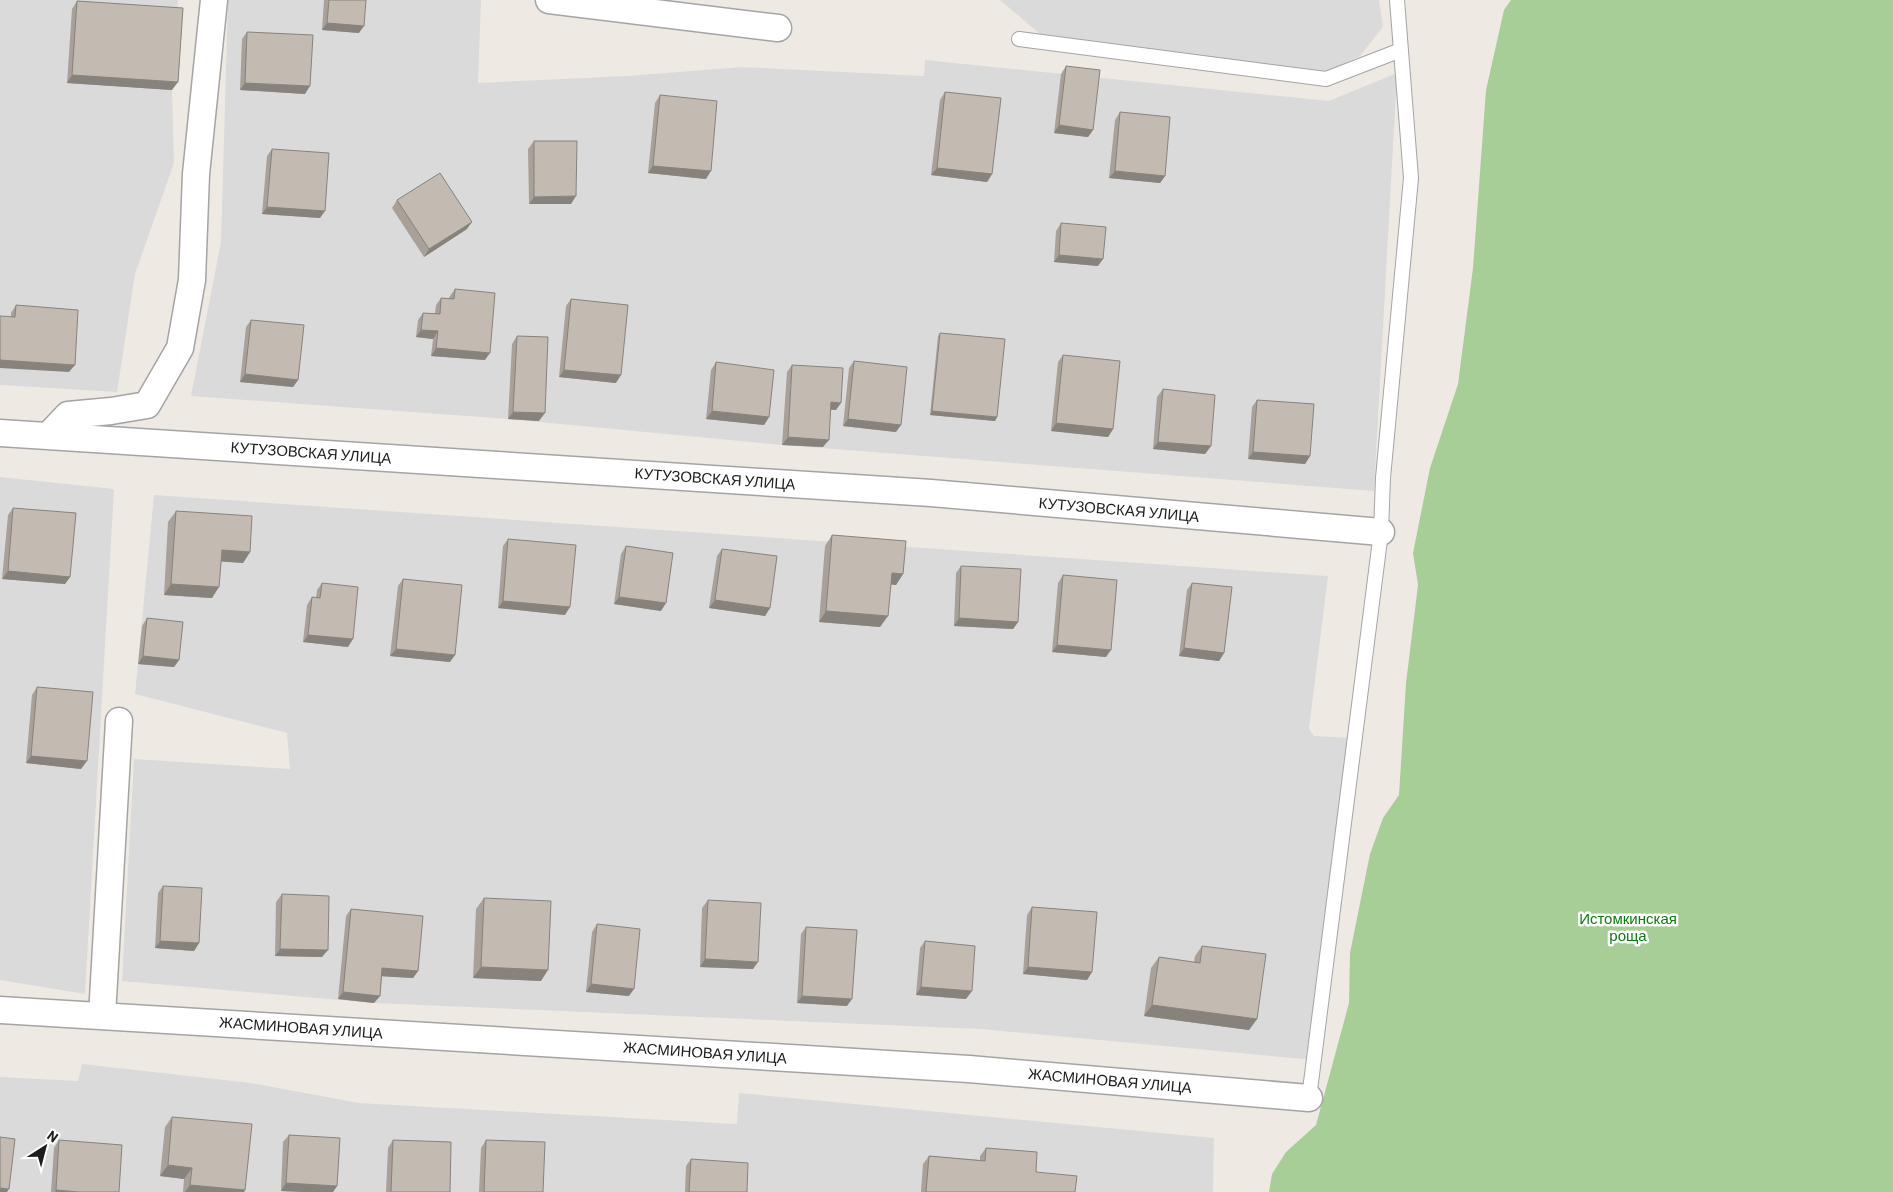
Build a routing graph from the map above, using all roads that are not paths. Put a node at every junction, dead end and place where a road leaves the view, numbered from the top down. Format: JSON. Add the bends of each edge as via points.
{"nodes":[{"id":1,"x":214,"y":0,"type":"edge"},
{"id":2,"x":549,"y":0,"type":"edge"},
{"id":3,"x":1396,"y":0,"type":"edge"},
{"id":4,"x":778,"y":28,"type":"dead end"},
{"id":5,"x":1019,"y":39,"type":"dead end"},
{"id":6,"x":1401,"y":50,"type":"junction"},
{"id":7,"x":0,"y":433,"type":"edge"},
{"id":8,"x":49,"y":435,"type":"junction"},
{"id":9,"x":1381,"y":532,"type":"junction"},
{"id":10,"x":119,"y":721,"type":"dead end"},
{"id":11,"x":0,"y":1010,"type":"edge"},
{"id":12,"x":102,"y":1016,"type":"junction"},
{"id":13,"x":1309,"y":1098,"type":"joint"}],
"edges":[{"from":1,"to":8,"type":"street","via":[[196,174],[192,280],[180,348],[146,404],[68,415]]},
{"from":2,"to":4,"type":"street"},
{"from":3,"to":6,"type":"lane"},
{"from":5,"to":6,"type":"lane","via":[[1326,79]]},
{"from":6,"to":9,"type":"lane","via":[[1410,178]]},
{"from":7,"to":8,"type":"street","name":"КУТУЗОВСКАЯ УЛИЦА"},
{"from":8,"to":9,"type":"street","name":"КУТУЗОВСКАЯ УЛИЦА","via":[[931,493]]},
{"from":9,"to":13,"type":"lane"},
{"from":10,"to":12,"type":"street"},
{"from":11,"to":12,"type":"street","name":"ЖАСМИНОВАЯ УЛИЦА"},
{"from":12,"to":13,"type":"street","name":"ЖАСМИНОВАЯ УЛИЦА","via":[[969,1069]]}]}
